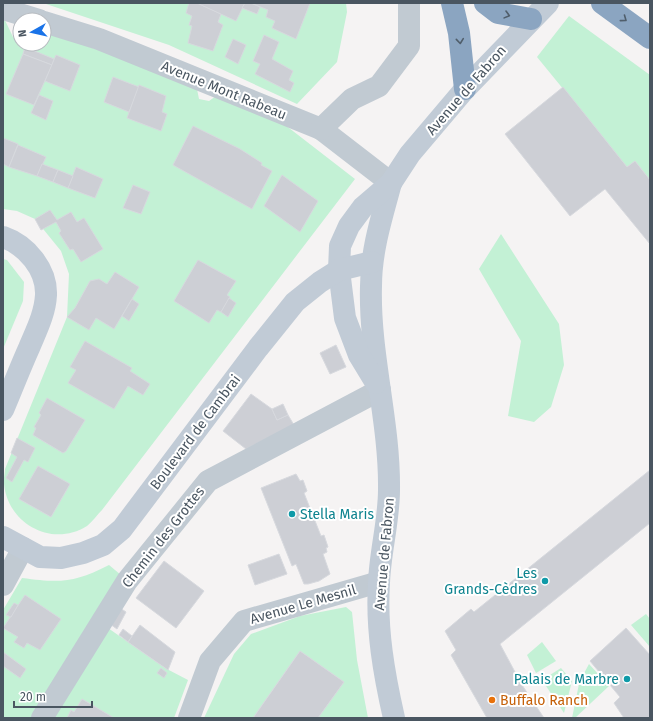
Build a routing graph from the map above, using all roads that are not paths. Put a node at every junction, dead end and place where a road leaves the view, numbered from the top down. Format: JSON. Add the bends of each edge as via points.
{"nodes":[{"id":1,"x":409,"y":3,"type":"edge"},
{"id":2,"x":452,"y":3,"type":"edge"},
{"id":3,"x":485,"y":3,"type":"edge"},
{"id":4,"x":548,"y":3,"type":"edge"},
{"id":5,"x":602,"y":3,"type":"edge"},
{"id":6,"x":3,"y":9,"type":"edge"},
{"id":7,"x":13,"y":12,"type":"edge"},
{"id":8,"x":531,"y":19,"type":"junction"},
{"id":9,"x":52,"y":24,"type":"edge"},
{"id":10,"x":648,"y":37,"type":"edge"},
{"id":11,"x":465,"y":89,"type":"junction"},
{"id":12,"x":321,"y":130,"type":"junction"},
{"id":13,"x":391,"y":182,"type":"junction"},
{"id":14,"x":3,"y":237,"type":"edge"},
{"id":15,"x":372,"y":262,"type":"junction"},
{"id":16,"x":339,"y":270,"type":"junction"},
{"id":17,"x":380,"y":390,"type":"junction"},
{"id":18,"x":3,"y":410,"type":"edge"},
{"id":19,"x":3,"y":537,"type":"edge"},
{"id":20,"x":23,"y":548,"type":"junction"},
{"id":21,"x":379,"y":582,"type":"junction"},
{"id":22,"x":3,"y":585,"type":"edge"},
{"id":23,"x":42,"y":718,"type":"edge"},
{"id":24,"x":189,"y":718,"type":"edge"},
{"id":25,"x":394,"y":718,"type":"edge"}],
"edges":[{"from":1,"to":12,"type":"street","via":[[409,46],[379,86],[352,99]]},
{"from":2,"to":11,"type":"highway","one_way":true,"via":[[459,33]]},
{"from":3,"to":8,"type":"highway","one_way":true,"via":[[498,13]]},
{"from":4,"to":8,"type":"street","name":"Avenue de Fabron"},
{"from":5,"to":10,"type":"highway","one_way":true},
{"from":6,"to":7,"type":"street"},
{"from":8,"to":11,"type":"street","name":"Avenue de Fabron"},
{"from":9,"to":12,"type":"street","name":"Avenue Mont Rabeau","via":[[99,39]]},
{"from":11,"to":13,"type":"street","name":"Avenue de Fabron","via":[[410,154]]},
{"from":12,"to":13,"type":"street","name":"Avenue Mont Rabeau"},
{"from":13,"to":15,"type":"street","name":"Avenue de Fabron"},
{"from":13,"to":16,"type":"street","name":"Avenue de Fabron","via":[[363,207],[349,226],[340,246]]},
{"from":14,"to":18,"type":"street","via":[[15,241],[29,254],[41,272],[46,294],[43,314]]},
{"from":15,"to":16,"type":"street","name":"Boulevard de Cambrai"},
{"from":15,"to":17,"type":"street","name":"Avenue de Fabron","via":[[372,314]]},
{"from":16,"to":17,"type":"street","name":"Avenue de Fabron","via":[[345,318],[359,355]]},
{"from":16,"to":20,"type":"street","name":"Boulevard de Cambrai","via":[[295,302],[122,528],[108,541],[83,554],[61,558],[40,557]]},
{"from":17,"to":21,"type":"street","name":"Avenue de Fabron","via":[[388,444],[389,492]]},
{"from":17,"to":23,"type":"street","name":"Chemin des Grottes","via":[[208,481],[127,581]]},
{"from":19,"to":20,"type":"street","name":"Boulevard de Cambrai"},
{"from":20,"to":22,"type":"street"},
{"from":21,"to":24,"type":"street","name":"Avenue Le Mesnil","via":[[244,621],[210,661]]},
{"from":21,"to":25,"type":"street","name":"Avenue de Fabron","via":[[381,654]]}]}
